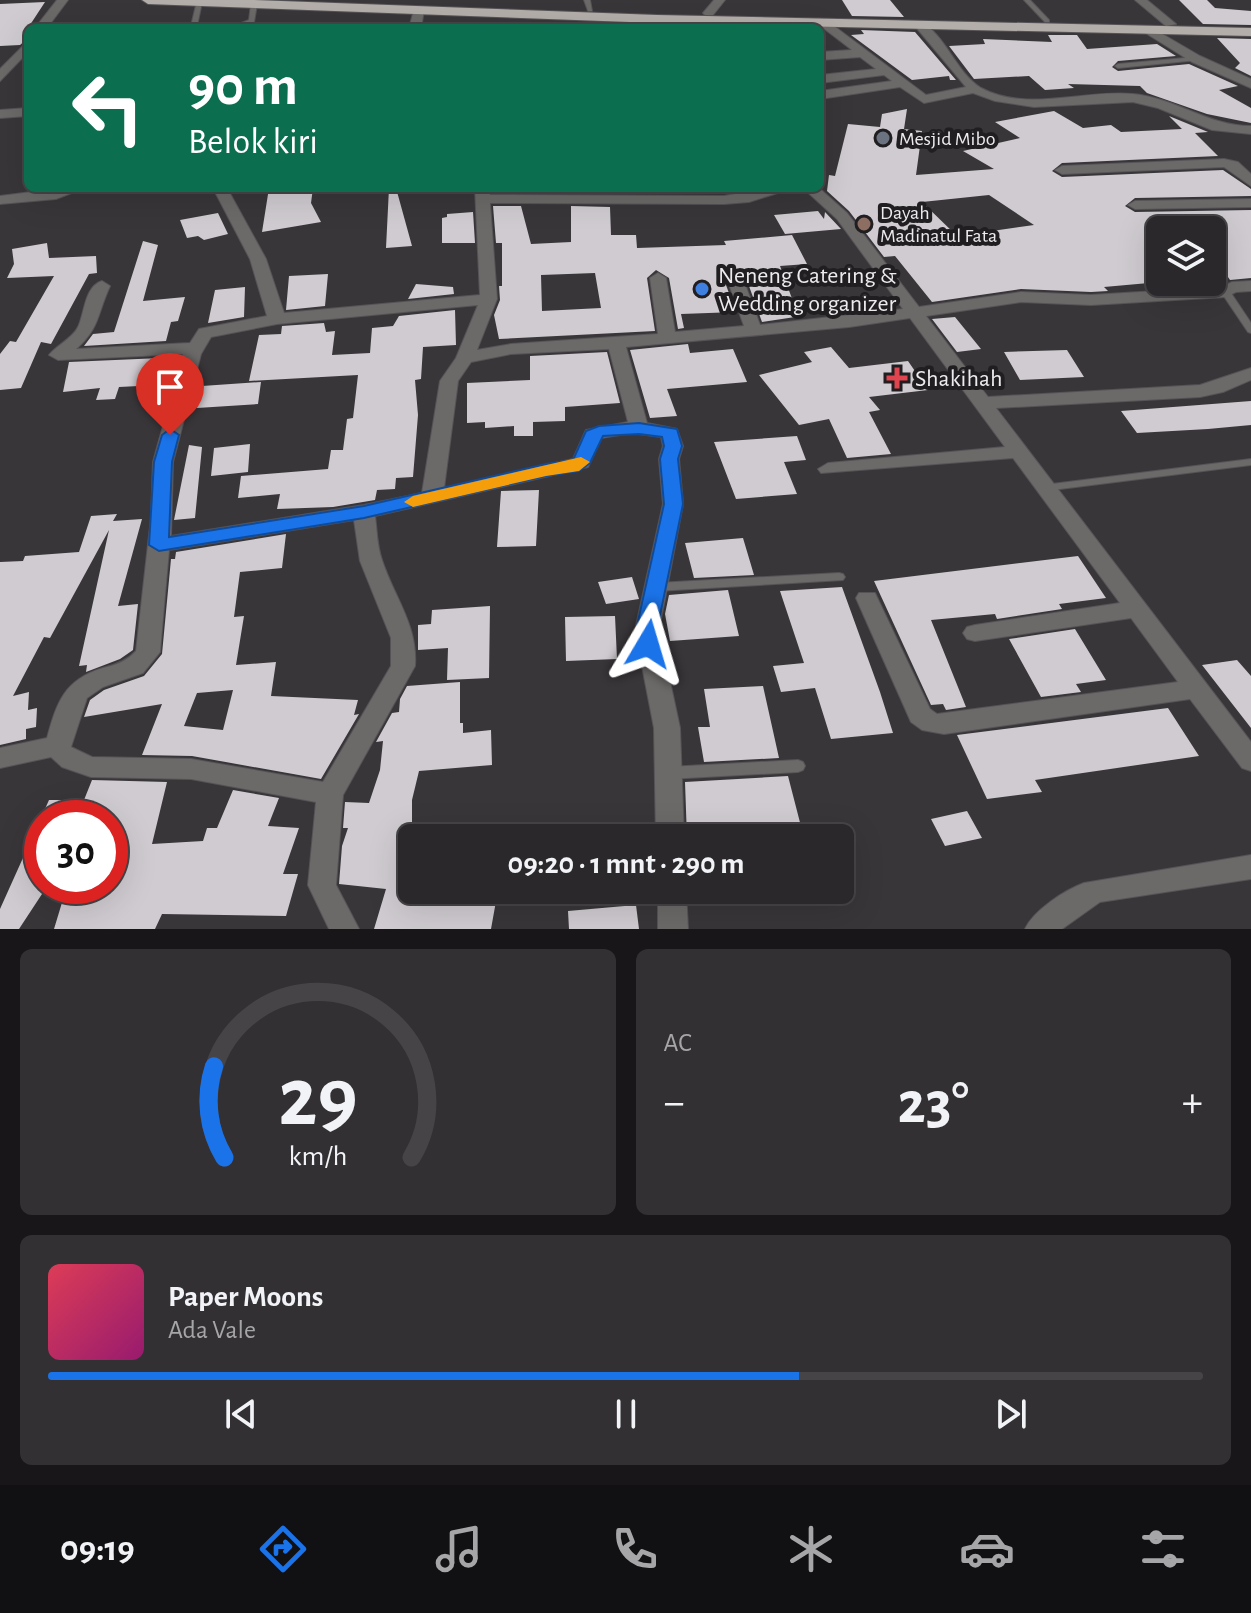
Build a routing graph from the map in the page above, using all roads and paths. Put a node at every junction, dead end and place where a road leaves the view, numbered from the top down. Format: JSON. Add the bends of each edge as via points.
{"nodes":[{"id":1,"x":63,"y":0,"type":"edge"},
{"id":2,"x":148,"y":0,"type":"edge"},
{"id":3,"x":329,"y":0,"type":"edge"},
{"id":4,"x":720,"y":0,"type":"edge"},
{"id":5,"x":1027,"y":0,"type":"edge"},
{"id":6,"x":1140,"y":0,"type":"edge"},
{"id":7,"x":199,"y":2,"type":"junction"},
{"id":8,"x":254,"y":4,"type":"junction"},
{"id":9,"x":588,"y":5,"type":"edge"},
{"id":10,"x":466,"y":9,"type":"junction"},
{"id":11,"x":419,"y":10,"type":"junction"},
{"id":12,"x":709,"y":13,"type":"junction"},
{"id":13,"x":1047,"y":21,"type":"junction"},
{"id":14,"x":822,"y":22,"type":"junction"},
{"id":15,"x":44,"y":24,"type":"edge"},
{"id":16,"x":194,"y":24,"type":"edge"},
{"id":17,"x":244,"y":24,"type":"edge"},
{"id":18,"x":416,"y":24,"type":"edge"},
{"id":19,"x":657,"y":24,"type":"edge"},
{"id":20,"x":919,"y":24,"type":"junction"},
{"id":21,"x":1170,"y":24,"type":"junction"},
{"id":22,"x":1251,"y":26,"type":"edge"},
{"id":23,"x":1148,"y":30,"type":"junction"},
{"id":24,"x":1251,"y":32,"type":"edge"},
{"id":25,"x":24,"y":49,"type":"edge"},
{"id":26,"x":861,"y":53,"type":"junction"},
{"id":27,"x":824,"y":56,"type":"edge"},
{"id":28,"x":1196,"y":59,"type":"junction"},
{"id":29,"x":1118,"y":66,"type":"dead end"},
{"id":30,"x":886,"y":71,"type":"junction"},
{"id":31,"x":0,"y":76,"type":"edge"},
{"id":32,"x":824,"y":79,"type":"edge"},
{"id":33,"x":901,"y":83,"type":"junction"},
{"id":34,"x":1251,"y":84,"type":"edge"},
{"id":35,"x":974,"y":89,"type":"junction"},
{"id":36,"x":824,"y":94,"type":"edge"},
{"id":37,"x":24,"y":112,"type":"edge"},
{"id":38,"x":0,"y":114,"type":"edge"},
{"id":39,"x":1251,"y":130,"type":"edge"},
{"id":40,"x":1062,"y":170,"type":"dead end"},
{"id":41,"x":1251,"y":182,"type":"edge"},
{"id":42,"x":62,"y":192,"type":"edge"},
{"id":43,"x":222,"y":192,"type":"edge"},
{"id":44,"x":771,"y":192,"type":"edge"},
{"id":45,"x":815,"y":192,"type":"edge"},
{"id":46,"x":482,"y":194,"type":"edge"},
{"id":47,"x":0,"y":200,"type":"edge"},
{"id":48,"x":1251,"y":203,"type":"edge"},
{"id":49,"x":1135,"y":205,"type":"dead end"},
{"id":50,"x":734,"y":276,"type":"dead end"},
{"id":51,"x":658,"y":278,"type":"dead end"},
{"id":52,"x":102,"y":286,"type":"dead end"},
{"id":53,"x":1251,"y":286,"type":"edge"},
{"id":54,"x":1226,"y":292,"type":"joint"},
{"id":55,"x":1158,"y":296,"type":"edge"},
{"id":56,"x":489,"y":299,"type":"junction"},
{"id":57,"x":915,"y":314,"type":"junction"},
{"id":58,"x":277,"y":319,"type":"junction"},
{"id":59,"x":1251,"y":330,"type":"edge"},
{"id":60,"x":754,"y":331,"type":"junction"},
{"id":61,"x":667,"y":338,"type":"junction"},
{"id":62,"x":616,"y":343,"type":"junction"},
{"id":63,"x":195,"y":348,"type":"junction"},
{"id":64,"x":465,"y":358,"type":"junction"},
{"id":65,"x":1251,"y":373,"type":"edge"},
{"id":66,"x":984,"y":403,"type":"junction"},
{"id":67,"x":639,"y":428,"type":"junction"},
{"id":68,"x":1018,"y":452,"type":"junction"},
{"id":69,"x":1251,"y":462,"type":"edge"},
{"id":70,"x":828,"y":469,"type":"dead end"},
{"id":71,"x":1044,"y":488,"type":"junction"},
{"id":72,"x":432,"y":497,"type":"junction"},
{"id":73,"x":364,"y":512,"type":"junction"},
{"id":74,"x":159,"y":545,"type":"junction"},
{"id":75,"x":839,"y":577,"type":"dead end"},
{"id":76,"x":657,"y":587,"type":"junction"},
{"id":77,"x":867,"y":598,"type":"dead end"},
{"id":78,"x":1136,"y":609,"type":"junction"},
{"id":79,"x":975,"y":633,"type":"dead end"},
{"id":80,"x":1194,"y":689,"type":"junction"},
{"id":81,"x":58,"y":746,"type":"junction"},
{"id":82,"x":0,"y":758,"type":"edge"},
{"id":83,"x":1251,"y":761,"type":"edge"},
{"id":84,"x":798,"y":766,"type":"dead end"},
{"id":85,"x":668,"y":773,"type":"junction"},
{"id":86,"x":330,"y":794,"type":"junction"},
{"id":87,"x":670,"y":824,"type":"edge"},
{"id":88,"x":1251,"y":867,"type":"edge"},
{"id":89,"x":672,"y":904,"type":"edge"},
{"id":90,"x":344,"y":929,"type":"edge"},
{"id":91,"x":673,"y":929,"type":"edge"},
{"id":92,"x":1040,"y":929,"type":"edge"}],
"edges":[{"from":1,"to":15,"type":"street"},
{"from":2,"to":7,"type":"highway"},
{"from":3,"to":10,"type":"highway"},
{"from":4,"to":12,"type":"street"},
{"from":5,"to":13,"type":"lane"},
{"from":6,"to":21,"type":"street"},
{"from":7,"to":8,"type":"highway"},
{"from":7,"to":16,"type":"lane"},
{"from":8,"to":11,"type":"highway"},
{"from":8,"to":17,"type":"lane","via":[[252,21]]},
{"from":9,"to":10,"type":"highway"},
{"from":9,"to":12,"type":"highway"},
{"from":10,"to":11,"type":"highway"},
{"from":10,"to":19,"type":"highway"},
{"from":11,"to":18,"type":"street"},
{"from":12,"to":13,"type":"highway"},
{"from":13,"to":21,"type":"highway"},
{"from":14,"to":19,"type":"highway"},
{"from":14,"to":20,"type":"highway"},
{"from":14,"to":26,"type":"street"},
{"from":20,"to":23,"type":"highway"},
{"from":20,"to":35,"type":"street"},
{"from":21,"to":22,"type":"highway"},
{"from":23,"to":24,"type":"highway"},
{"from":23,"to":28,"type":"street"},
{"from":25,"to":31,"type":"street"},
{"from":26,"to":27,"type":"street"},
{"from":26,"to":30,"type":"street"},
{"from":28,"to":29,"type":"lane"},
{"from":28,"to":34,"type":"street"},
{"from":30,"to":32,"type":"street"},
{"from":30,"to":33,"type":"street"},
{"from":33,"to":35,"type":"street","via":[[924,99]]},
{"from":33,"to":36,"type":"street"},
{"from":35,"to":39,"type":"street","via":[[999,101],[1028,105],[1133,98],[1201,125]]},
{"from":37,"to":38,"type":"street"},
{"from":40,"to":41,"type":"street","via":[[1224,163]]},
{"from":42,"to":47,"type":"street"},
{"from":43,"to":58,"type":"street","via":[[258,259]]},
{"from":44,"to":46,"type":"street","via":[[724,200]]},
{"from":45,"to":57,"type":"street","via":[[842,216]]},
{"from":46,"to":56,"type":"street"},
{"from":48,"to":49,"type":"street"},
{"from":50,"to":60,"type":"street"},
{"from":51,"to":61,"type":"street"},
{"from":52,"to":63,"type":"street","via":[[86,331],[58,355]]},
{"from":53,"to":54,"type":"street"},
{"from":54,"to":59,"type":"lane"},
{"from":55,"to":57,"type":"street","via":[[1021,297]]},
{"from":56,"to":58,"type":"street"},
{"from":56,"to":64,"type":"street"},
{"from":57,"to":60,"type":"street"},
{"from":57,"to":66,"type":"street"},
{"from":58,"to":63,"type":"street","via":[[205,333]]},
{"from":60,"to":61,"type":"street"},
{"from":61,"to":62,"type":"street"},
{"from":62,"to":64,"type":"street","via":[[511,349]]},
{"from":62,"to":67,"type":"street"},
{"from":63,"to":74,"type":"street","via":[[163,462]]},
{"from":64,"to":72,"type":"street","via":[[449,381]]},
{"from":65,"to":66,"type":"street","via":[[1200,391]]},
{"from":66,"to":68,"type":"street"},
{"from":67,"to":72,"type":"street","via":[[593,434],[581,463],[573,467]]},
{"from":67,"to":76,"type":"street","via":[[673,437],[673,504]]},
{"from":68,"to":70,"type":"street"},
{"from":68,"to":71,"type":"street"},
{"from":69,"to":71,"type":"lane"},
{"from":71,"to":78,"type":"street"},
{"from":72,"to":73,"type":"street"},
{"from":73,"to":74,"type":"street"},
{"from":73,"to":86,"type":"street","via":[[370,560],[401,626],[404,662]]},
{"from":74,"to":81,"type":"street","via":[[146,657],[78,692]]},
{"from":75,"to":76,"type":"lane"},
{"from":76,"to":85,"type":"street","via":[[647,630],[665,712]]},
{"from":77,"to":80,"type":"street","via":[[920,715],[931,723]]},
{"from":78,"to":79,"type":"street"},
{"from":78,"to":80,"type":"street"},
{"from":80,"to":83,"type":"street"},
{"from":81,"to":82,"type":"street"},
{"from":81,"to":86,"type":"street","via":[[71,760],[91,767],[191,769]]},
{"from":84,"to":85,"type":"lane"},
{"from":85,"to":87,"type":"street"},
{"from":86,"to":90,"type":"street","via":[[322,885]]},
{"from":88,"to":92,"type":"street","via":[[1100,890],[1084,895]]},
{"from":89,"to":91,"type":"street"}]}
